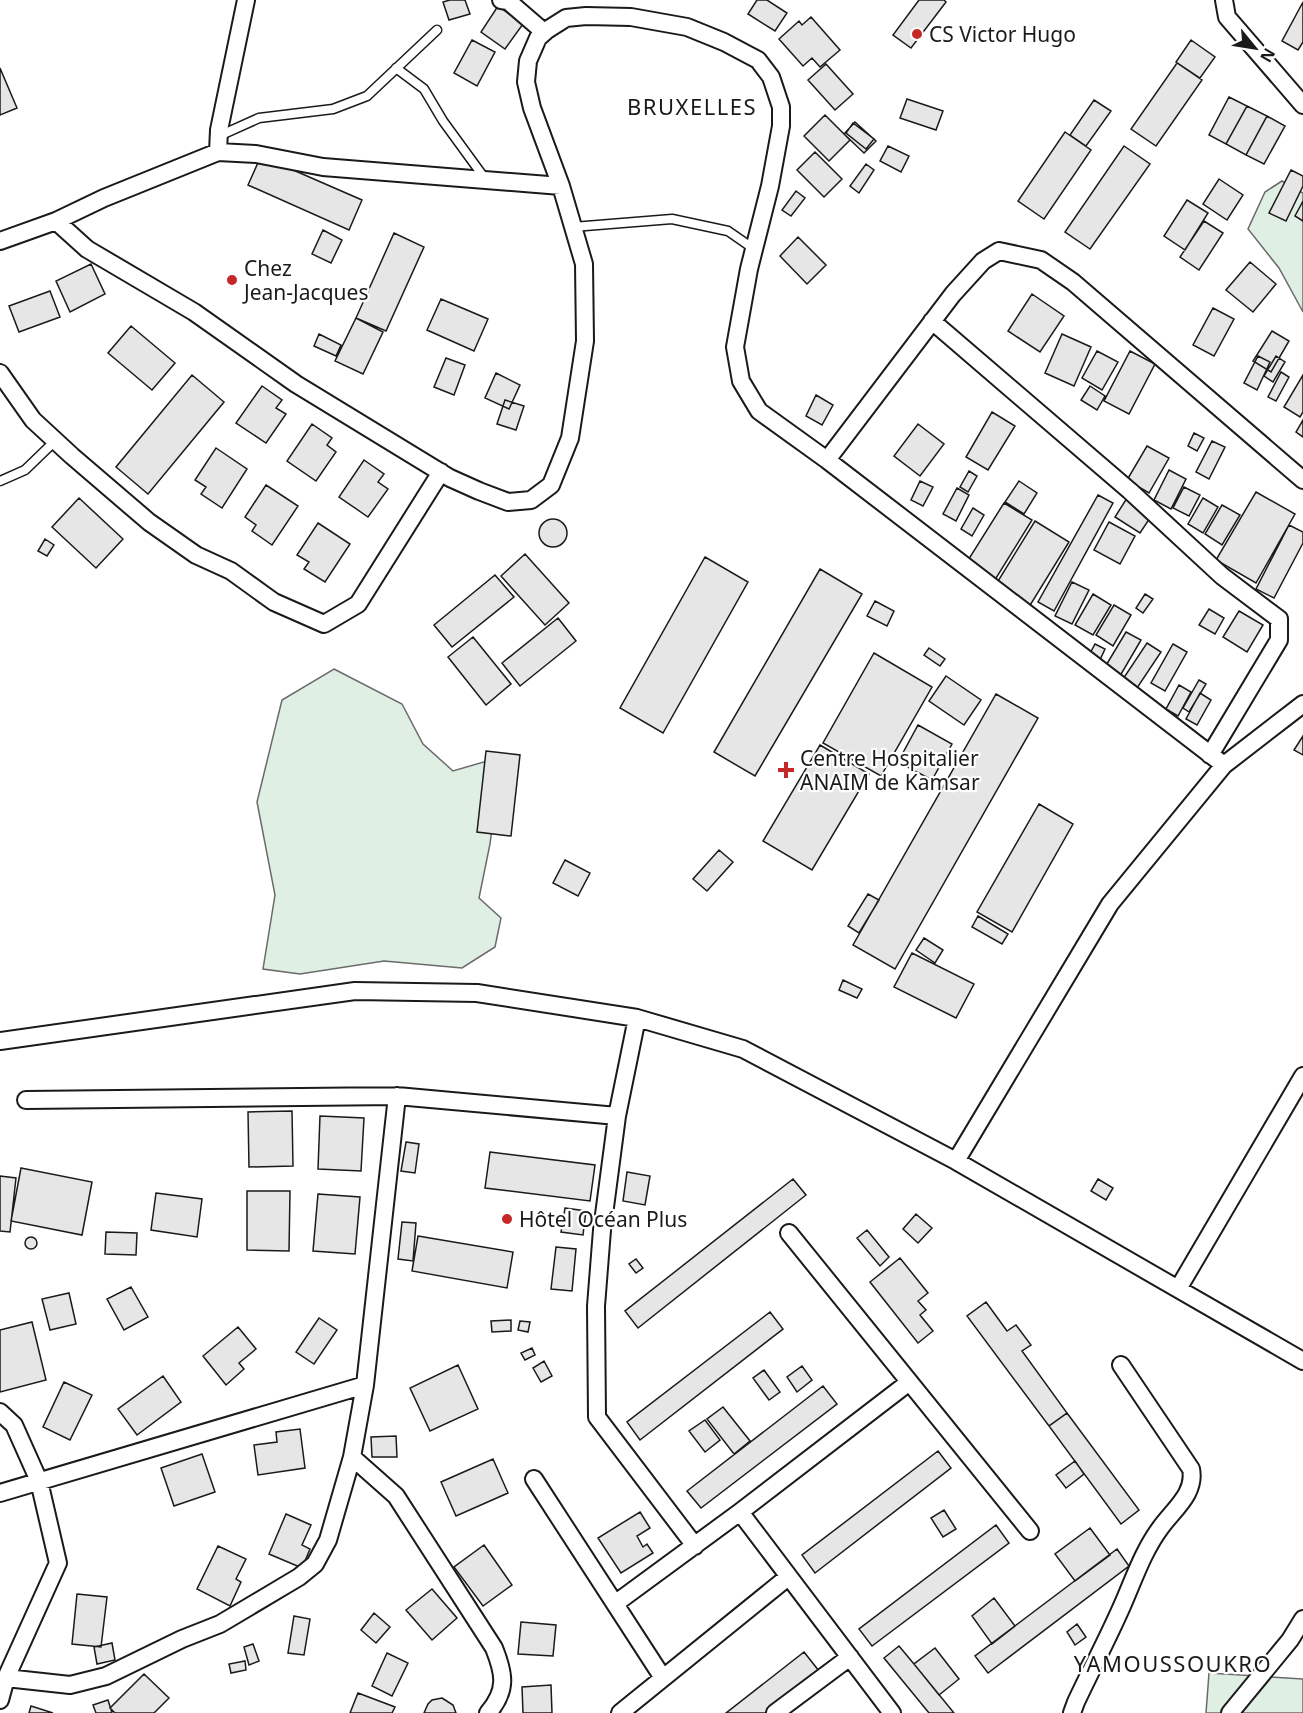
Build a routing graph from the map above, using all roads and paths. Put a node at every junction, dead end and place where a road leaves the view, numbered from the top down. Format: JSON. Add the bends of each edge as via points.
{"nodes":[{"id":1,"x":246,"y":0,"type":"edge"},
{"id":2,"x":501,"y":0,"type":"edge"},
{"id":3,"x":1224,"y":0,"type":"edge"},
{"id":4,"x":437,"y":30,"type":"dead end"},
{"id":5,"x":544,"y":32,"type":"junction"},
{"id":6,"x":396,"y":68,"type":"junction"},
{"id":7,"x":1303,"y":105,"type":"edge"},
{"id":8,"x":218,"y":144,"type":"junction"},
{"id":9,"x":486,"y":180,"type":"junction"},
{"id":10,"x":561,"y":186,"type":"junction"},
{"id":11,"x":56,"y":221,"type":"junction"},
{"id":12,"x":573,"y":227,"type":"junction"},
{"id":13,"x":0,"y":241,"type":"edge"},
{"id":14,"x":754,"y":249,"type":"junction"},
{"id":15,"x":932,"y":321,"type":"junction"},
{"id":16,"x":0,"y":373,"type":"edge"},
{"id":17,"x":55,"y":441,"type":"junction"},
{"id":18,"x":827,"y":460,"type":"junction"},
{"id":19,"x":441,"y":472,"type":"junction"},
{"id":20,"x":1303,"y":480,"type":"edge"},
{"id":21,"x":0,"y":482,"type":"edge"},
{"id":22,"x":1303,"y":704,"type":"edge"},
{"id":23,"x":1210,"y":755,"type":"junction"},
{"id":24,"x":1224,"y":765,"type":"junction"},
{"id":25,"x":637,"y":1018,"type":"junction"},
{"id":26,"x":0,"y":1041,"type":"edge"},
{"id":27,"x":1303,"y":1076,"type":"edge"},
{"id":28,"x":397,"y":1096,"type":"junction"},
{"id":29,"x":26,"y":1100,"type":"dead end"},
{"id":30,"x":617,"y":1116,"type":"junction"},
{"id":31,"x":956,"y":1161,"type":"junction"},
{"id":32,"x":789,"y":1233,"type":"dead end"},
{"id":33,"x":1178,"y":1288,"type":"junction"},
{"id":34,"x":1303,"y":1361,"type":"edge"},
{"id":35,"x":1121,"y":1365,"type":"dead end"},
{"id":36,"x":908,"y":1383,"type":"junction"},
{"id":37,"x":365,"y":1385,"type":"junction"},
{"id":38,"x":0,"y":1412,"type":"edge"},
{"id":39,"x":352,"y":1457,"type":"junction"},
{"id":40,"x":534,"y":1479,"type":"dead end"},
{"id":41,"x":39,"y":1481,"type":"junction"},
{"id":42,"x":0,"y":1493,"type":"edge"},
{"id":43,"x":740,"y":1512,"type":"junction"},
{"id":44,"x":1030,"y":1531,"type":"dead end"},
{"id":45,"x":695,"y":1545,"type":"junction"},
{"id":46,"x":788,"y":1577,"type":"junction"},
{"id":47,"x":616,"y":1604,"type":"junction"},
{"id":48,"x":1303,"y":1619,"type":"edge"},
{"id":49,"x":850,"y":1657,"type":"junction"},
{"id":50,"x":6,"y":1678,"type":"junction"},
{"id":51,"x":663,"y":1678,"type":"junction"},
{"id":52,"x":0,"y":1700,"type":"edge"},
{"id":53,"x":488,"y":1713,"type":"edge"},
{"id":54,"x":620,"y":1713,"type":"edge"},
{"id":55,"x":775,"y":1713,"type":"edge"},
{"id":56,"x":892,"y":1713,"type":"edge"},
{"id":57,"x":1072,"y":1713,"type":"edge"},
{"id":58,"x":1230,"y":1713,"type":"edge"}],
"edges":[{"from":1,"to":8,"type":"street"},
{"from":2,"to":5,"type":"street","via":[[508,1]]},
{"from":3,"to":7,"type":"street","via":[[1227,17]]},
{"from":4,"to":6,"type":"lane"},
{"from":5,"to":10,"type":"street","via":[[528,61],[526,82]]},
{"from":5,"to":14,"type":"street","via":[[566,18],[631,17],[687,27],[758,60],[771,77],[781,107],[781,126]]},
{"from":6,"to":8,"type":"lane","via":[[367,96],[333,109],[259,118]]},
{"from":6,"to":9,"type":"lane","via":[[424,89]]},
{"from":8,"to":9,"type":"street","via":[[323,167]]},
{"from":8,"to":11,"type":"street"},
{"from":9,"to":10,"type":"street"},
{"from":10,"to":12,"type":"street"},
{"from":11,"to":13,"type":"street"},
{"from":11,"to":19,"type":"street","via":[[87,249],[194,312],[296,384]]},
{"from":12,"to":14,"type":"lane","via":[[672,219],[728,231]]},
{"from":12,"to":19,"type":"street","via":[[584,264],[585,341],[570,438],[551,485],[531,500],[508,502]]},
{"from":14,"to":18,"type":"street","via":[[735,346],[741,381],[759,411]]},
{"from":15,"to":18,"type":"street"},
{"from":15,"to":20,"type":"street","via":[[983,261],[999,251],[1041,260],[1073,282]]},
{"from":15,"to":23,"type":"street","via":[[1130,491],[1222,576],[1279,619],[1280,640]]},
{"from":16,"to":17,"type":"street","via":[[33,420]]},
{"from":17,"to":19,"type":"street","via":[[149,522],[196,555],[231,571],[274,602],[324,624],[358,604]]},
{"from":17,"to":21,"type":"lane","via":[[25,470]]},
{"from":18,"to":23,"type":"street"},
{"from":22,"to":24,"type":"street"},
{"from":23,"to":24,"type":"street"},
{"from":24,"to":31,"type":"street","via":[[1110,904]]},
{"from":25,"to":26,"type":"street","via":[[477,993],[355,991]]},
{"from":25,"to":30,"type":"street"},
{"from":25,"to":31,"type":"street","via":[[743,1049]]},
{"from":27,"to":33,"type":"street"},
{"from":28,"to":29,"type":"street"},
{"from":28,"to":30,"type":"street"},
{"from":28,"to":37,"type":"street"},
{"from":30,"to":45,"type":"street","via":[[596,1306],[597,1417]]},
{"from":31,"to":33,"type":"street"},
{"from":32,"to":36,"type":"street"},
{"from":33,"to":34,"type":"street"},
{"from":35,"to":57,"type":"street","via":[[1191,1469],[1193,1480],[1187,1496],[1159,1529],[1141,1561]]},
{"from":36,"to":43,"type":"street"},
{"from":36,"to":44,"type":"street"},
{"from":37,"to":39,"type":"street"},
{"from":37,"to":41,"type":"street"},
{"from":38,"to":41,"type":"street","via":[[14,1425]]},
{"from":39,"to":50,"type":"street","via":[[328,1540],[315,1564],[299,1577],[220,1624],[106,1676],[70,1685]]},
{"from":39,"to":53,"type":"street","via":[[396,1496],[494,1648],[504,1675]]},
{"from":40,"to":47,"type":"street"},
{"from":41,"to":42,"type":"street"},
{"from":41,"to":50,"type":"street","via":[[58,1563]]},
{"from":43,"to":45,"type":"street"},
{"from":43,"to":46,"type":"street"},
{"from":45,"to":47,"type":"street"},
{"from":46,"to":49,"type":"street"},
{"from":46,"to":51,"type":"street"},
{"from":47,"to":51,"type":"street"},
{"from":48,"to":58,"type":"street"},
{"from":49,"to":55,"type":"street"},
{"from":49,"to":56,"type":"street"},
{"from":50,"to":52,"type":"street"},
{"from":51,"to":54,"type":"street"}]}
